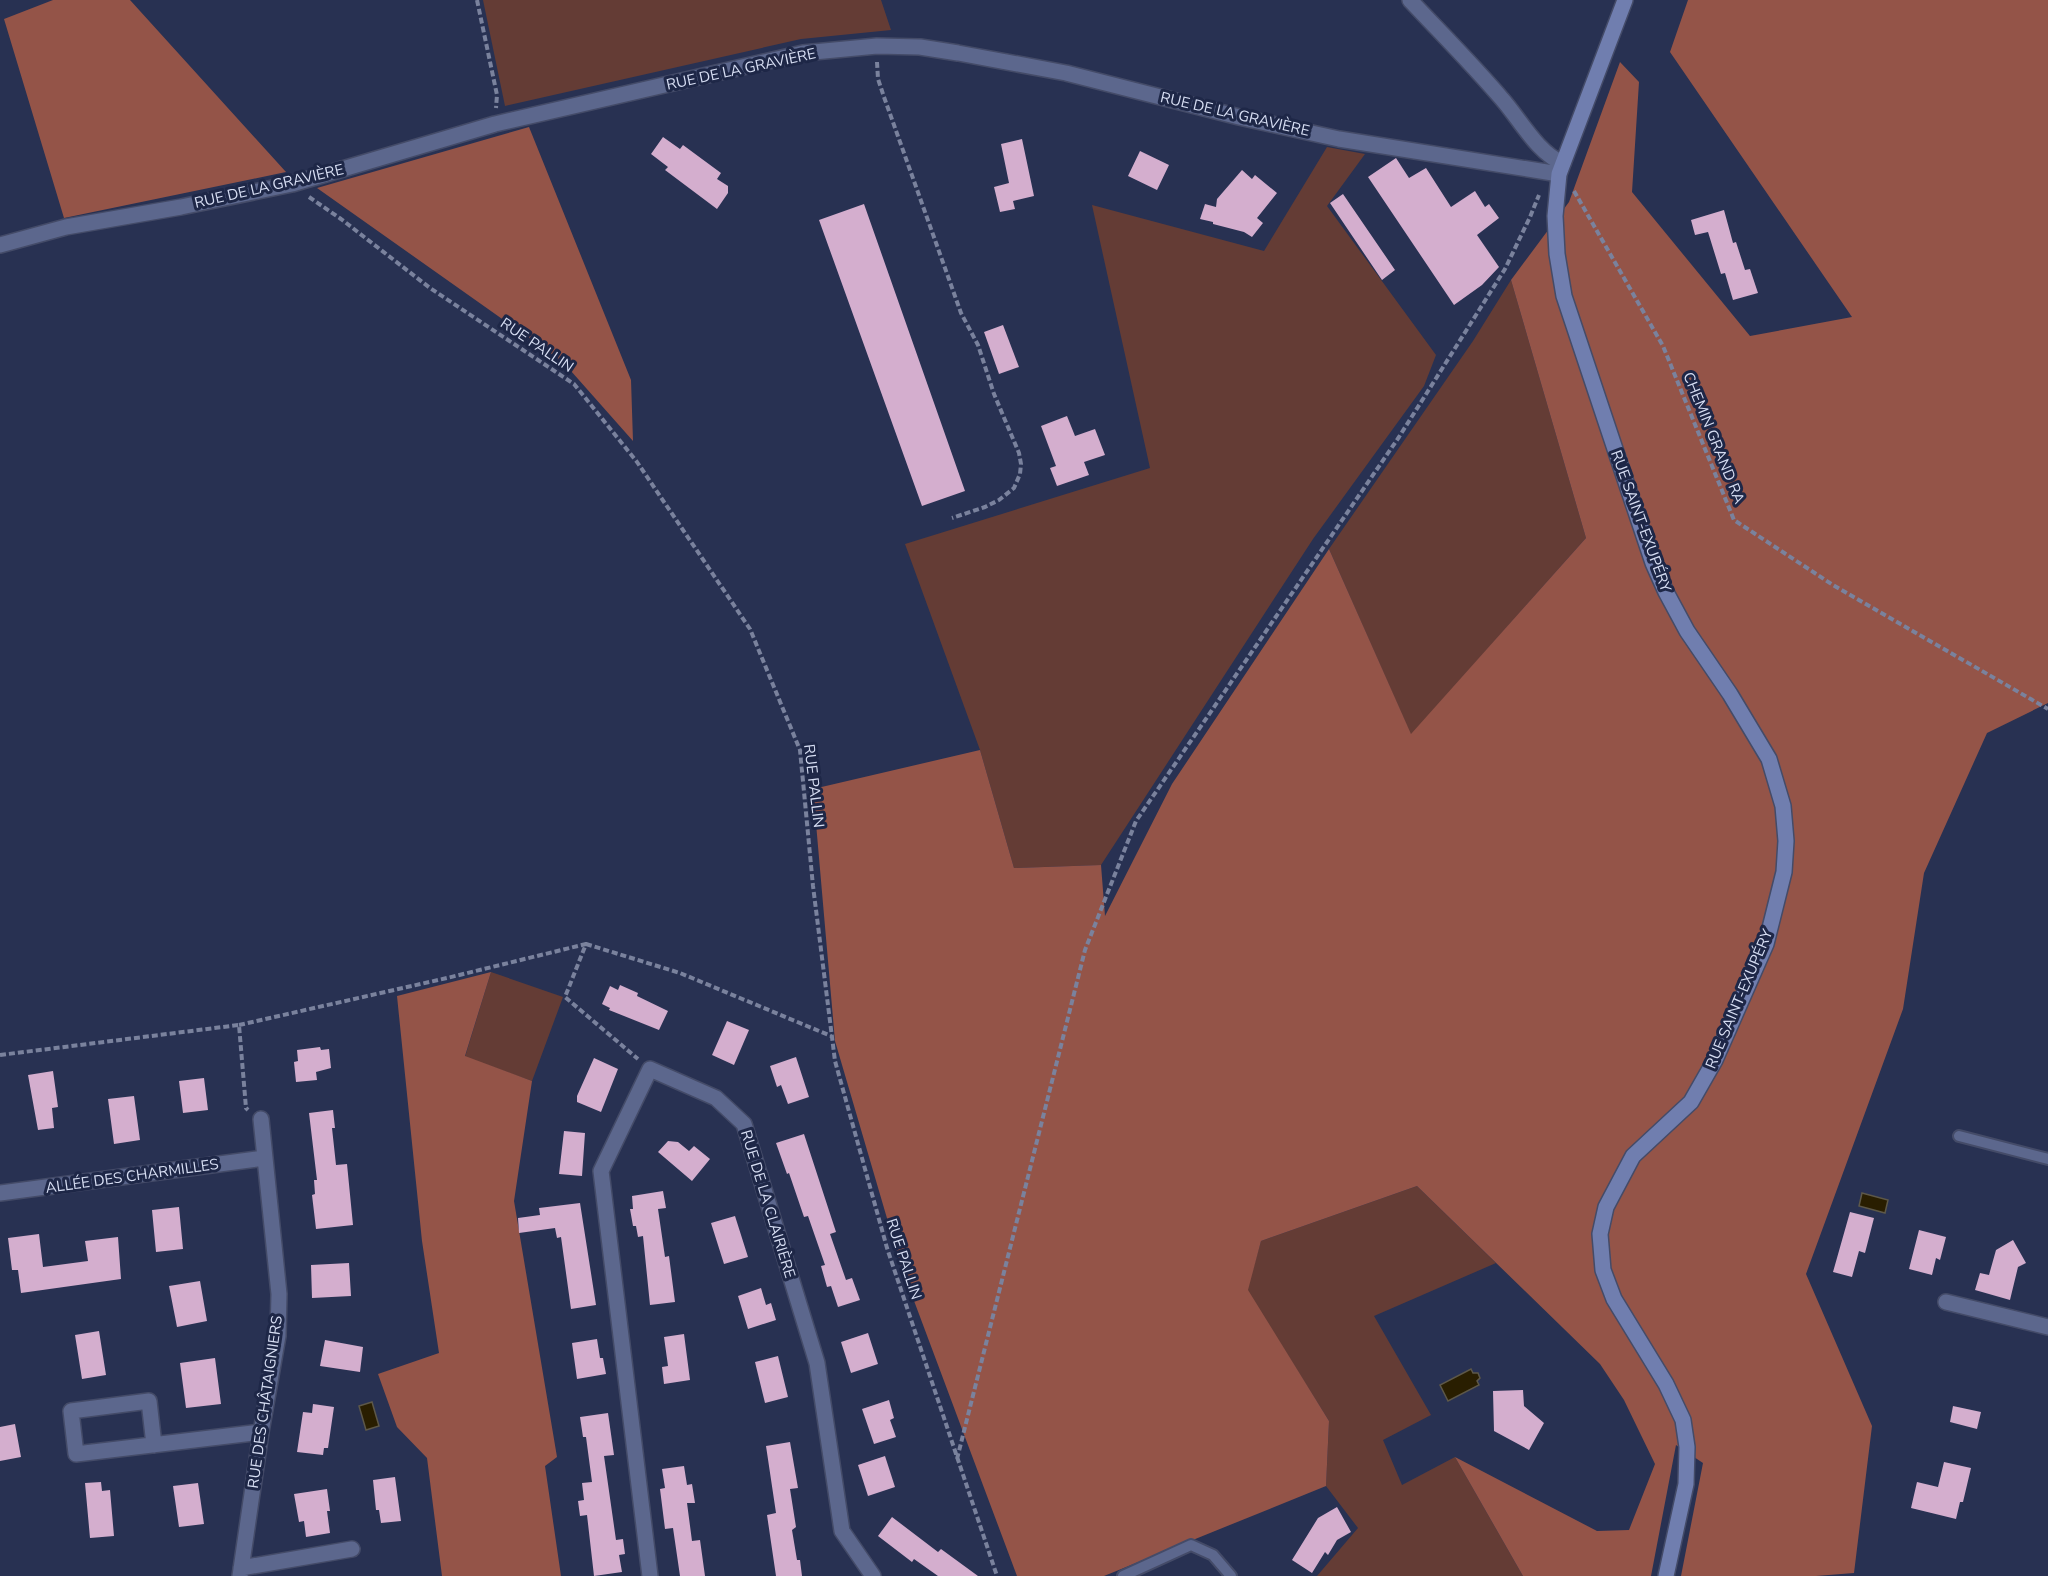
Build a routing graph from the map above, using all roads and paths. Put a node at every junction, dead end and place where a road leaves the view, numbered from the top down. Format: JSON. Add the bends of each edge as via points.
{"nodes":[{"id":1,"x":477,"y":0,"type":"edge"},
{"id":2,"x":1410,"y":0,"type":"edge"},
{"id":3,"x":1625,"y":0,"type":"edge"},
{"id":4,"x":877,"y":46,"type":"junction"},
{"id":5,"x":495,"y":124,"type":"junction"},
{"id":6,"x":1561,"y":169,"type":"junction"},
{"id":7,"x":292,"y":184,"type":"junction"},
{"id":8,"x":0,"y":245,"type":"edge"},
{"id":9,"x":952,"y":518,"type":"dead end"},
{"id":10,"x":2048,"y":709,"type":"edge"},
{"id":11,"x":586,"y":944,"type":"junction"},
{"id":12,"x":239,"y":1025,"type":"junction"},
{"id":13,"x":831,"y":1036,"type":"junction"},
{"id":14,"x":0,"y":1055,"type":"edge"},
{"id":15,"x":650,"y":1069,"type":"junction"},
{"id":16,"x":261,"y":1119,"type":"joint"},
{"id":17,"x":1959,"y":1136,"type":"dead end"},
{"id":18,"x":264,"y":1158,"type":"junction"},
{"id":19,"x":2048,"y":1159,"type":"edge"},
{"id":20,"x":0,"y":1193,"type":"edge"},
{"id":21,"x":1946,"y":1302,"type":"dead end"},
{"id":22,"x":2048,"y":1327,"type":"edge"},
{"id":23,"x":261,"y":1432,"type":"junction"},
{"id":24,"x":154,"y":1445,"type":"junction"},
{"id":25,"x":957,"y":1459,"type":"junction"},
{"id":26,"x":352,"y":1549,"type":"dead end"},
{"id":27,"x":241,"y":1572,"type":"edge"},
{"id":28,"x":650,"y":1576,"type":"edge"},
{"id":29,"x":873,"y":1576,"type":"edge"},
{"id":30,"x":997,"y":1576,"type":"edge"},
{"id":31,"x":1123,"y":1576,"type":"edge"},
{"id":32,"x":1231,"y":1576,"type":"edge"},
{"id":33,"x":1666,"y":1576,"type":"edge"}],
"edges":[{"from":1,"to":5,"type":"path","via":[[497,95]]},
{"from":2,"to":6,"type":"street"},
{"from":3,"to":6,"type":"street","name":"RUE SAINT-EXUPÉRY"},
{"from":4,"to":5,"type":"street","name":"RUE DE LA GRAVIÈRE","via":[[803,53]]},
{"from":4,"to":6,"type":"street","name":"RUE DE LA GRAVIÈRE","via":[[920,47],[1066,73],[1340,139]]},
{"from":4,"to":9,"type":"path","via":[[877,69],[884,98],[961,313],[978,345],[1021,464],[1014,488],[999,500]]},
{"from":5,"to":7,"type":"street","name":"RUE DE LA GRAVIÈRE"},
{"from":6,"to":10,"type":"path","name":"CHEMIN GRAND RA","via":[[1663,346],[1734,520],[1833,585]]},
{"from":6,"to":25,"type":"path","via":[[1540,191],[1505,269],[1399,437],[1136,821],[1085,950]]},
{"from":6,"to":33,"type":"street","name":"RUE SAINT-EXUPÉRY","via":[[1556,216],[1564,296],[1653,563],[1687,631],[1769,759],[1783,806],[1786,842],[1784,872],[1766,944],[1714,1060],[1691,1102],[1633,1156],[1606,1207],[1600,1234],[1604,1270],[1614,1299],[1666,1384],[1683,1420],[1686,1484]]},
{"from":7,"to":8,"type":"street","name":"RUE DE LA GRAVIÈRE","via":[[66,227]]},
{"from":7,"to":13,"type":"path","name":"RUE PALLIN","via":[[430,288],[574,384],[637,462],[750,629],[800,750]]},
{"from":11,"to":12,"type":"path"},
{"from":11,"to":13,"type":"path","via":[[680,973]]},
{"from":11,"to":15,"type":"path","via":[[565,997]]},
{"from":12,"to":14,"type":"path"},
{"from":12,"to":16,"type":"path","via":[[246,1108]]},
{"from":13,"to":25,"type":"path","name":"RUE PALLIN","via":[[887,1248]]},
{"from":15,"to":28,"type":"street","via":[[602,1171]]},
{"from":15,"to":29,"type":"street","name":"RUE DE LA CLAIRIÈRE","via":[[716,1098],[744,1125],[817,1363],[842,1531]]},
{"from":16,"to":18,"type":"street","name":"RUE DES CHÂTAIGNIERS"},
{"from":17,"to":19,"type":"lane"},
{"from":18,"to":20,"type":"street","name":"ALLÉE DES CHARMILLES"},
{"from":18,"to":23,"type":"street","name":"RUE DES CHÂTAIGNIERS","via":[[279,1294],[278,1336]]},
{"from":21,"to":22,"type":"street"},
{"from":23,"to":24,"type":"street"},
{"from":23,"to":27,"type":"street","name":"RUE DES CHÂTAIGNIERS"},
{"from":24,"to":24,"type":"street","via":[[76,1454],[71,1411],[149,1401]]},
{"from":25,"to":30,"type":"path","name":"RUE PALLIN"},
{"from":26,"to":27,"type":"street"},
{"from":31,"to":32,"type":"lane","via":[[1191,1545],[1214,1555]]}]}
